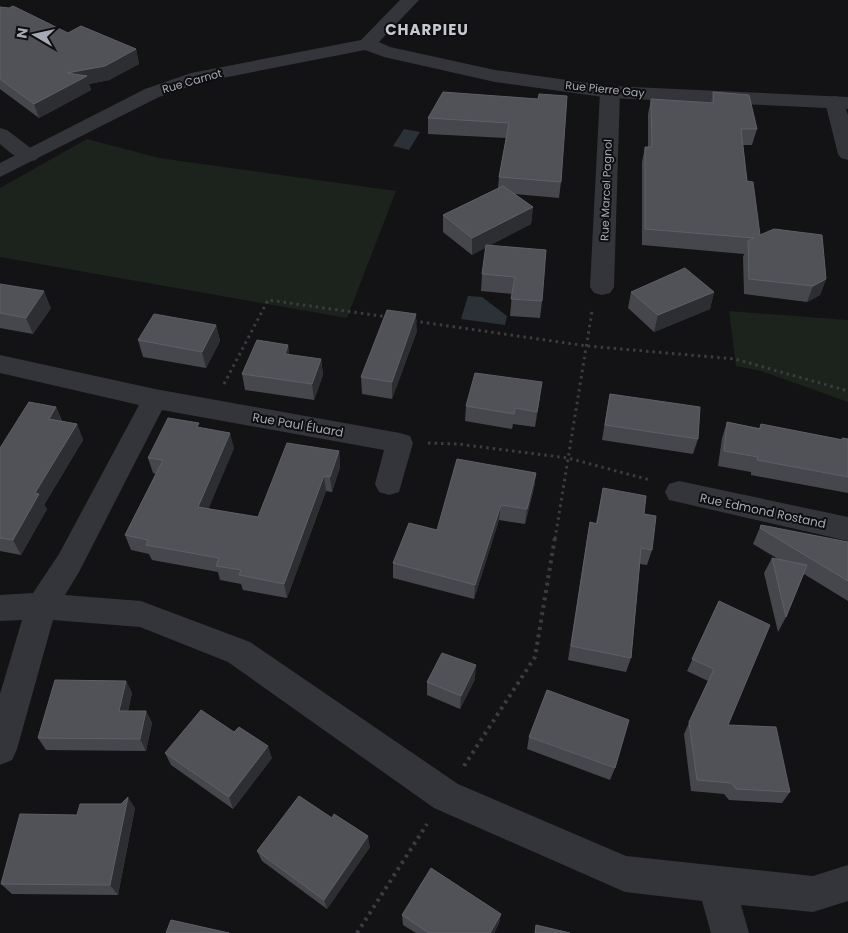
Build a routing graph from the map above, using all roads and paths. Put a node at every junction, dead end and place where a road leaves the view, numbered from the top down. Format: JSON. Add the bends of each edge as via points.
{"nodes":[{"id":1,"x":410,"y":0,"type":"edge"},
{"id":2,"x":367,"y":44,"type":"junction"},
{"id":3,"x":610,"y":92,"type":"junction"},
{"id":4,"x":842,"y":102,"type":"edge"},
{"id":5,"x":0,"y":134,"type":"edge"},
{"id":6,"x":848,"y":154,"type":"edge"},
{"id":7,"x":29,"y":156,"type":"junction"},
{"id":8,"x":0,"y":171,"type":"edge"},
{"id":9,"x":602,"y":287,"type":"joint"},
{"id":10,"x":394,"y":318,"type":"edge"},
{"id":11,"x":413,"y":321,"type":"edge"},
{"id":12,"x":587,"y":346,"type":"junction"},
{"id":13,"x":0,"y":364,"type":"edge"},
{"id":14,"x":225,"y":384,"type":"dead end"},
{"id":15,"x":848,"y":391,"type":"edge"},
{"id":16,"x":155,"y":399,"type":"junction"},
{"id":17,"x":400,"y":443,"type":"junction"},
{"id":18,"x":568,"y":458,"type":"junction"},
{"id":19,"x":389,"y":484,"type":"dead end"},
{"id":20,"x":679,"y":492,"type":"joint"},
{"id":21,"x":848,"y":529,"type":"edge"},
{"id":22,"x":42,"y":606,"type":"junction"},
{"id":23,"x":0,"y":608,"type":"edge"},
{"id":24,"x":0,"y":749,"type":"edge"},
{"id":25,"x":446,"y":796,"type":"junction"},
{"id":26,"x":716,"y":883,"type":"junction"},
{"id":27,"x":848,"y":883,"type":"edge"},
{"id":28,"x":357,"y":933,"type":"edge"},
{"id":29,"x":730,"y":933,"type":"edge"}],
"edges":[{"from":1,"to":2,"type":"street"},
{"from":2,"to":3,"type":"street","name":"Rue Pierre Gay","via":[[384,51],[495,76]]},
{"from":2,"to":7,"type":"street","name":"Rue Carnot","via":[[198,78],[152,93]]},
{"from":3,"to":4,"type":"street","name":"Rue Pierre Gay"},
{"from":3,"to":9,"type":"street","name":"Rue Marcel Pagnol"},
{"from":4,"to":6,"type":"street"},
{"from":5,"to":7,"type":"street"},
{"from":7,"to":8,"type":"street","name":"Rue Carnot"},
{"from":9,"to":12,"type":"path","via":[[594,298]]},
{"from":10,"to":14,"type":"path","via":[[268,300]]},
{"from":11,"to":12,"type":"path"},
{"from":12,"to":15,"type":"path","via":[[735,359]]},
{"from":12,"to":18,"type":"path"},
{"from":13,"to":16,"type":"street","name":"Rue Paul Éluard"},
{"from":16,"to":17,"type":"street","name":"Rue Paul Éluard"},
{"from":16,"to":22,"type":"street","via":[[69,562]]},
{"from":17,"to":18,"type":"path","via":[[458,444]]},
{"from":17,"to":19,"type":"street"},
{"from":18,"to":20,"type":"path","via":[[656,481]]},
{"from":18,"to":25,"type":"path","via":[[535,657]]},
{"from":20,"to":21,"type":"street","name":"Rue Edmond Rostand"},
{"from":22,"to":23,"type":"street"},
{"from":22,"to":24,"type":"street"},
{"from":22,"to":25,"type":"street","via":[[141,614],[239,652]]},
{"from":25,"to":26,"type":"street","via":[[625,874]]},
{"from":25,"to":28,"type":"path"},
{"from":26,"to":27,"type":"street","via":[[813,894]]},
{"from":26,"to":29,"type":"street"}]}
